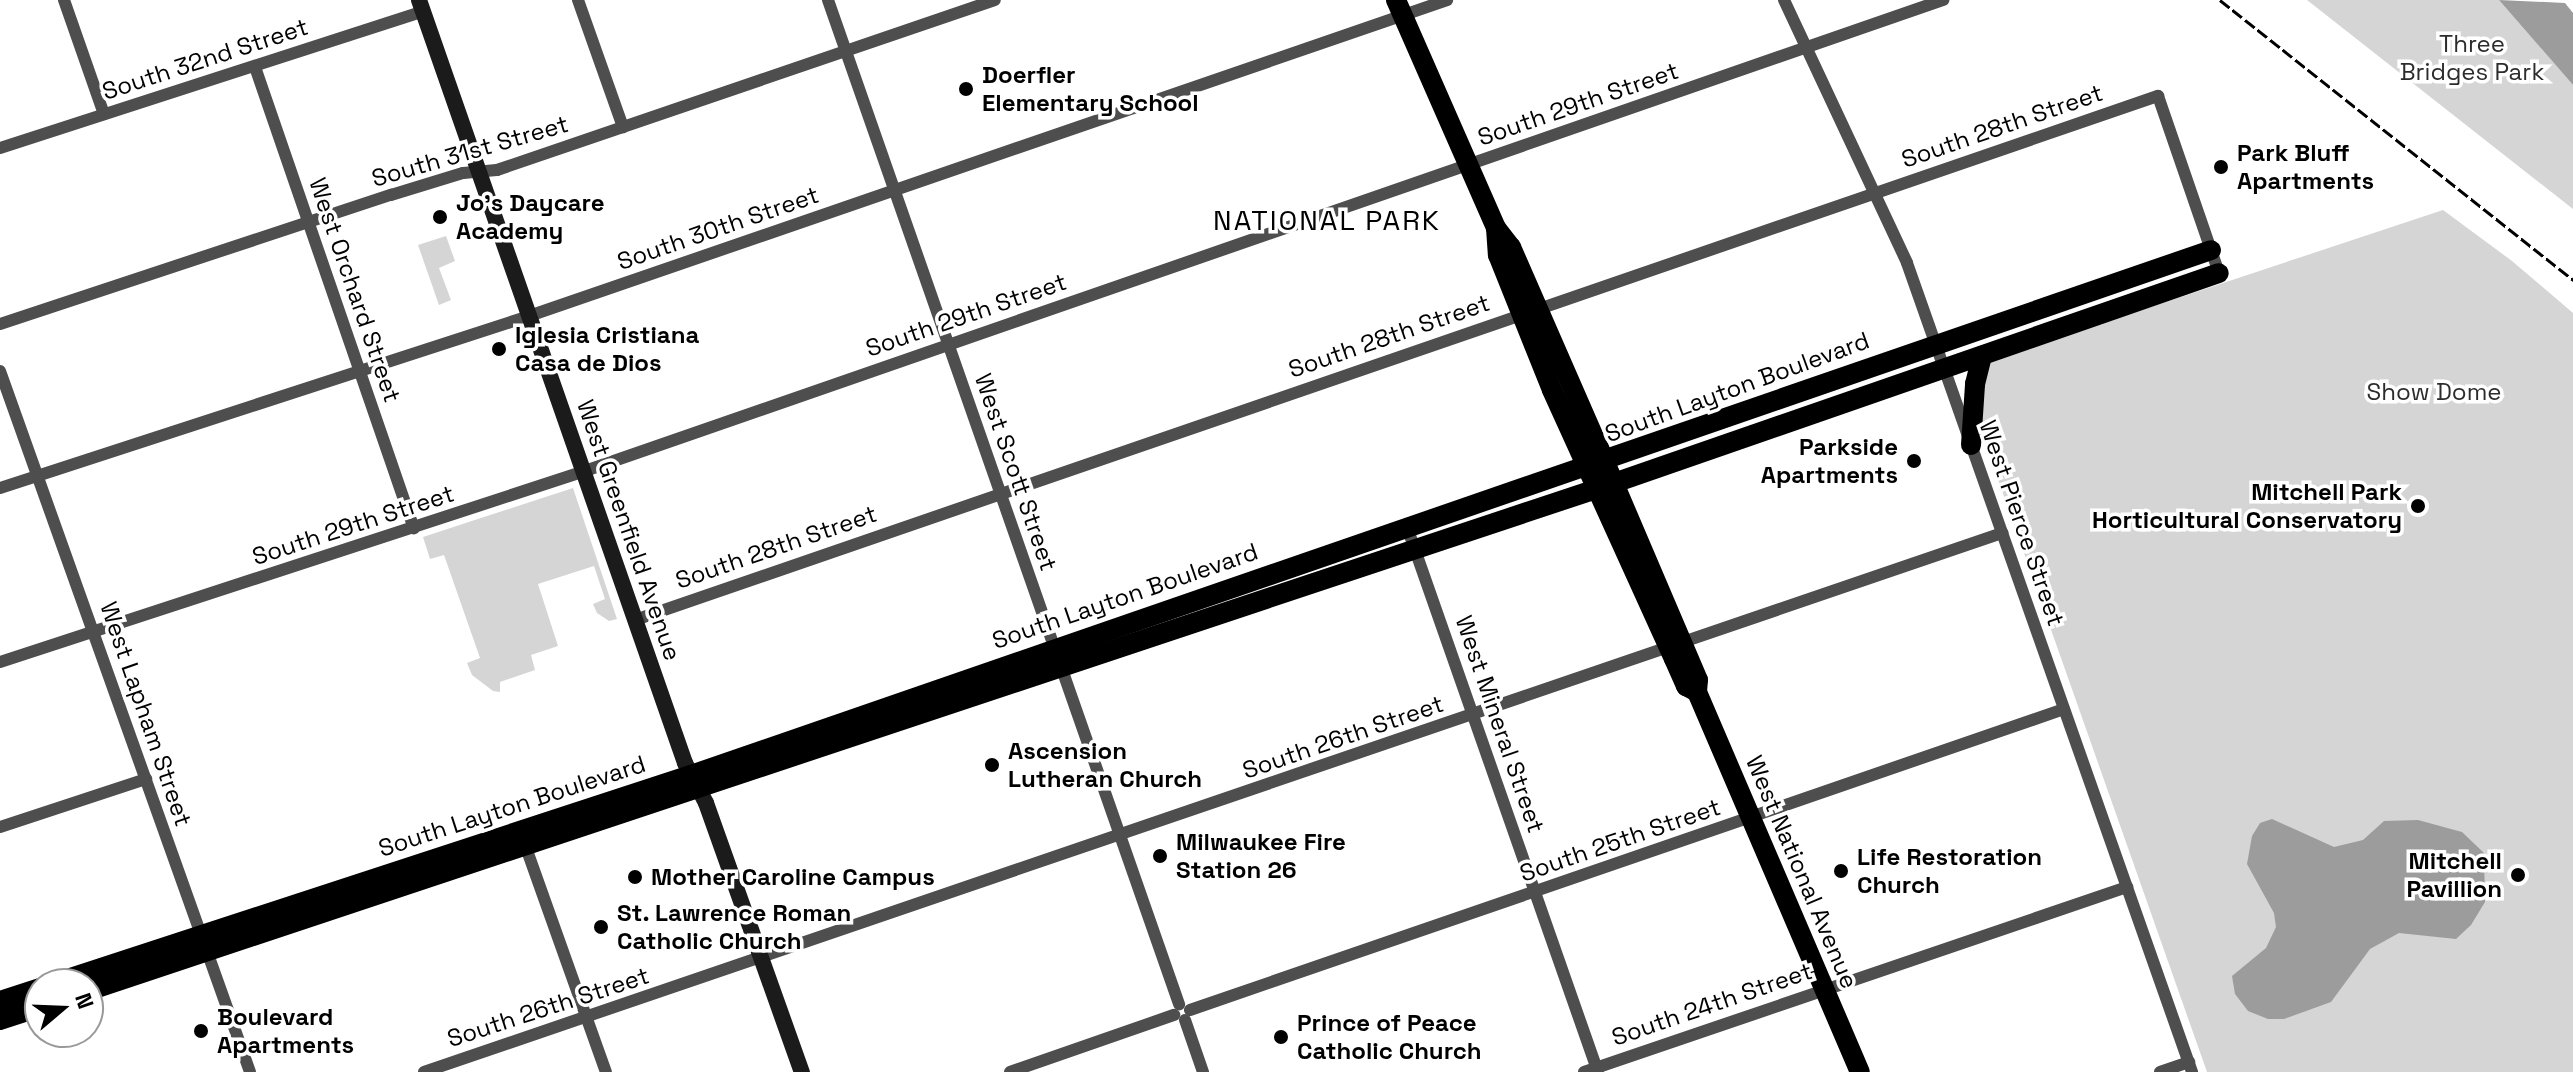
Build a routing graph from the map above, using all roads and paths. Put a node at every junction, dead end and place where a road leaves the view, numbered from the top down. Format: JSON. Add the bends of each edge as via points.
{"nodes":[{"id":1,"x":64,"y":0,"type":"edge"},
{"id":2,"x":578,"y":0,"type":"edge"},
{"id":3,"x":828,"y":0,"type":"edge"},
{"id":4,"x":995,"y":0,"type":"edge"},
{"id":5,"x":1447,"y":0,"type":"edge"},
{"id":6,"x":1784,"y":0,"type":"edge"},
{"id":7,"x":1943,"y":0,"type":"edge"},
{"id":8,"x":421,"y":6,"type":"edge"},
{"id":9,"x":1399,"y":7,"type":"edge"},
{"id":10,"x":1806,"y":48,"type":"junction"},
{"id":11,"x":846,"y":51,"type":"junction"},
{"id":12,"x":255,"y":67,"type":"junction"},
{"id":13,"x":104,"y":114,"type":"junction"},
{"id":14,"x":623,"y":127,"type":"junction"},
{"id":15,"x":0,"y":148,"type":"edge"},
{"id":16,"x":1468,"y":166,"type":"junction"},
{"id":17,"x":479,"y":172,"type":"junction"},
{"id":18,"x":895,"y":191,"type":"junction"},
{"id":19,"x":1873,"y":194,"type":"junction"},
{"id":20,"x":309,"y":222,"type":"junction"},
{"id":21,"x":2211,"y":250,"type":"junction"},
{"id":22,"x":2219,"y":273,"type":"joint"},
{"id":23,"x":1530,"y":311,"type":"junction"},
{"id":24,"x":529,"y":316,"type":"junction"},
{"id":25,"x":0,"y":324,"type":"edge"},
{"id":26,"x":1937,"y":343,"type":"junction"},
{"id":27,"x":948,"y":344,"type":"junction"},
{"id":28,"x":1982,"y":356,"type":"junction"},
{"id":29,"x":1945,"y":368,"type":"junction"},
{"id":30,"x":0,"y":371,"type":"edge"},
{"id":31,"x":360,"y":371,"type":"junction"},
{"id":32,"x":1766,"y":405,"type":"junction"},
{"id":33,"x":1971,"y":445,"type":"junction"},
{"id":34,"x":1720,"y":446,"type":"junction"},
{"id":35,"x":1595,"y":464,"type":"junction"},
{"id":36,"x":582,"y":472,"type":"junction"},
{"id":37,"x":38,"y":476,"type":"junction"},
{"id":38,"x":1605,"y":485,"type":"junction"},
{"id":39,"x":0,"y":488,"type":"edge"},
{"id":40,"x":1001,"y":492,"type":"junction"},
{"id":41,"x":1407,"y":527,"type":"junction"},
{"id":42,"x":414,"y":528,"type":"junction"},
{"id":43,"x":2002,"y":533,"type":"junction"},
{"id":44,"x":1414,"y":547,"type":"junction"},
{"id":45,"x":635,"y":620,"type":"junction"},
{"id":46,"x":94,"y":632,"type":"junction"},
{"id":47,"x":1676,"y":646,"type":"junction"},
{"id":48,"x":1055,"y":648,"type":"junction"},
{"id":49,"x":0,"y":662,"type":"edge"},
{"id":50,"x":1062,"y":668,"type":"junction"},
{"id":51,"x":2064,"y":709,"type":"junction"},
{"id":52,"x":1473,"y":716,"type":"junction"},
{"id":53,"x":146,"y":779,"type":"junction"},
{"id":54,"x":695,"y":782,"type":"junction"},
{"id":55,"x":1750,"y":818,"type":"junction"},
{"id":56,"x":0,"y":827,"type":"edge"},
{"id":57,"x":1121,"y":836,"type":"junction"},
{"id":58,"x":523,"y":838,"type":"junction"},
{"id":59,"x":2127,"y":887,"type":"junction"},
{"id":60,"x":1536,"y":892,"type":"junction"},
{"id":61,"x":204,"y":944,"type":"junction"},
{"id":62,"x":762,"y":959,"type":"junction"},
{"id":63,"x":104,"y":970,"type":"edge"},
{"id":64,"x":104,"y":985,"type":"edge"},
{"id":65,"x":1824,"y":989,"type":"junction"},
{"id":66,"x":24,"y":993,"type":"edge"},
{"id":67,"x":0,"y":1001,"type":"edge"},
{"id":68,"x":24,"y":1012,"type":"edge"},
{"id":69,"x":1182,"y":1012,"type":"junction"},
{"id":70,"x":587,"y":1018,"type":"junction"},
{"id":71,"x":0,"y":1020,"type":"edge"},
{"id":72,"x":2190,"y":1067,"type":"edge"},
{"id":73,"x":1593,"y":1070,"type":"edge"},
{"id":74,"x":250,"y":1072,"type":"edge"},
{"id":75,"x":424,"y":1072,"type":"edge"},
{"id":76,"x":606,"y":1072,"type":"edge"},
{"id":77,"x":802,"y":1072,"type":"edge"},
{"id":78,"x":1010,"y":1072,"type":"edge"},
{"id":79,"x":1203,"y":1072,"type":"edge"},
{"id":80,"x":1860,"y":1072,"type":"edge"},
{"id":81,"x":2160,"y":1072,"type":"edge"}],
"edges":[{"from":1,"to":13,"type":"street"},
{"from":2,"to":14,"type":"street"},
{"from":3,"to":11,"type":"street","name":"West Scott Street"},
{"from":4,"to":11,"type":"street","name":"South 31st Street"},
{"from":5,"to":9,"type":"street","name":"South 30th Street"},
{"from":6,"to":10,"type":"street","name":"West Pierce Street"},
{"from":7,"to":10,"type":"street","name":"South 29th Street"},
{"from":8,"to":12,"type":"street","name":"South 32nd Street"},
{"from":8,"to":17,"type":"main road","name":"West Greenfield Avenue"},
{"from":9,"to":16,"type":"main road","name":"West National Avenue"},
{"from":9,"to":18,"type":"street","name":"South 30th Street"},
{"from":10,"to":16,"type":"street","name":"South 29th Street"},
{"from":10,"to":19,"type":"street","name":"West Pierce Street"},
{"from":11,"to":14,"type":"street","name":"South 31st Street"},
{"from":11,"to":18,"type":"street","name":"West Scott Street"},
{"from":12,"to":13,"type":"street","name":"South 32nd Street"},
{"from":12,"to":20,"type":"street","name":"West Orchard Street"},
{"from":13,"to":15,"type":"street","name":"South 32nd Street"},
{"from":14,"to":17,"type":"street","name":"South 31st Street"},
{"from":16,"to":23,"type":"main road","name":"West National Avenue","via":[[1496,228],[1511,247]]},
{"from":16,"to":27,"type":"street","name":"South 29th Street"},
{"from":17,"to":20,"type":"street","name":"South 31st Street"},
{"from":17,"to":24,"type":"main road","name":"West Greenfield Avenue"},
{"from":18,"to":24,"type":"street","name":"South 30th Street"},
{"from":18,"to":27,"type":"street","name":"West Scott Street"},
{"from":19,"to":21,"type":"street","name":"South 28th Street","via":[[2158,96]]},
{"from":19,"to":23,"type":"street","name":"South 28th Street"},
{"from":19,"to":26,"type":"street","name":"West Pierce Street","via":[[1907,263]]},
{"from":20,"to":25,"type":"street","name":"South 31st Street"},
{"from":20,"to":31,"type":"street","name":"West Orchard Street"},
{"from":21,"to":22,"type":"street"},
{"from":21,"to":26,"type":"main road","name":"South Layton Boulevard"},
{"from":22,"to":28,"type":"main road","name":"South Layton Boulevard"},
{"from":23,"to":35,"type":"main road","name":"West National Avenue"},
{"from":23,"to":40,"type":"street","name":"South 28th Street"},
{"from":24,"to":31,"type":"street","name":"South 30th Street"},
{"from":24,"to":36,"type":"main road","name":"West Greenfield Avenue"},
{"from":26,"to":29,"type":"street","name":"West Pierce Street"},
{"from":26,"to":32,"type":"main road","name":"South Layton Boulevard"},
{"from":27,"to":36,"type":"street","name":"South 29th Street"},
{"from":27,"to":40,"type":"street","name":"West Scott Street"},
{"from":28,"to":29,"type":"main road","name":"South Layton Boulevard"},
{"from":28,"to":33,"type":"main road"},
{"from":29,"to":33,"type":"street","name":"West Pierce Street"},
{"from":29,"to":34,"type":"main road","name":"South Layton Boulevard"},
{"from":30,"to":37,"type":"street","name":"West Lapham Street"},
{"from":31,"to":37,"type":"street","name":"South 30th Street"},
{"from":31,"to":42,"type":"street","name":"West Orchard Street"},
{"from":32,"to":34,"type":"main road","via":[[1719,429]]},
{"from":32,"to":35,"type":"main road","name":"South Layton Boulevard"},
{"from":33,"to":43,"type":"street","name":"West Pierce Street"},
{"from":34,"to":38,"type":"main road","name":"South Layton Boulevard"},
{"from":35,"to":38,"type":"main road","name":"West National Avenue"},
{"from":35,"to":41,"type":"main road","name":"South Layton Boulevard"},
{"from":36,"to":42,"type":"street","name":"South 29th Street"},
{"from":36,"to":45,"type":"main road","name":"West Greenfield Avenue"},
{"from":37,"to":39,"type":"street","name":"South 30th Street"},
{"from":37,"to":46,"type":"street","name":"West Lapham Street"},
{"from":38,"to":44,"type":"main road","name":"South Layton Boulevard"},
{"from":38,"to":47,"type":"main road","name":"West National Avenue"},
{"from":40,"to":45,"type":"street","name":"South 28th Street"},
{"from":40,"to":48,"type":"street","name":"West Scott Street"},
{"from":41,"to":44,"type":"street","name":"West Mineral Street"},
{"from":41,"to":48,"type":"main road","name":"South Layton Boulevard"},
{"from":42,"to":46,"type":"street","name":"South 29th Street"},
{"from":43,"to":47,"type":"street","name":"South 26th Street"},
{"from":43,"to":51,"type":"street","name":"West Pierce Street"},
{"from":44,"to":50,"type":"main road","name":"South Layton Boulevard"},
{"from":44,"to":52,"type":"street","name":"West Mineral Street"},
{"from":45,"to":54,"type":"main road","name":"West Greenfield Avenue"},
{"from":46,"to":49,"type":"street","name":"South 29th Street"},
{"from":46,"to":53,"type":"street","name":"West Lapham Street"},
{"from":47,"to":52,"type":"street","name":"South 26th Street"},
{"from":47,"to":55,"type":"main road","name":"West National Avenue","via":[[1686,686],[1697,692]]},
{"from":48,"to":50,"type":"street","name":"West Scott Street"},
{"from":48,"to":54,"type":"main road","name":"South Layton Boulevard"},
{"from":50,"to":54,"type":"main road","name":"South Layton Boulevard"},
{"from":50,"to":57,"type":"street","name":"West Scott Street"},
{"from":51,"to":55,"type":"street","name":"South 25th Street"},
{"from":51,"to":59,"type":"street","name":"West Pierce Street"},
{"from":52,"to":57,"type":"street","name":"South 26th Street"},
{"from":52,"to":60,"type":"street","name":"West Mineral Street"},
{"from":53,"to":56,"type":"street"},
{"from":53,"to":61,"type":"street","name":"West Lapham Street"},
{"from":54,"to":58,"type":"main road","name":"South Layton Boulevard"},
{"from":54,"to":62,"type":"main road","name":"West Greenfield Avenue"},
{"from":55,"to":60,"type":"street","name":"South 25th Street"},
{"from":55,"to":65,"type":"main road","name":"West National Avenue"},
{"from":57,"to":62,"type":"street","name":"South 26th Street"},
{"from":57,"to":69,"type":"street","name":"West Scott Street"},
{"from":58,"to":61,"type":"main road","name":"South Layton Boulevard"},
{"from":58,"to":70,"type":"street"},
{"from":59,"to":65,"type":"street","name":"South 24th Street"},
{"from":59,"to":72,"type":"street","name":"West Pierce Street"},
{"from":60,"to":69,"type":"street","name":"South 25th Street"},
{"from":60,"to":73,"type":"street","name":"West Mineral Street"},
{"from":61,"to":63,"type":"main road","name":"South Layton Boulevard"},
{"from":61,"to":64,"type":"main road","name":"South Layton Boulevard"},
{"from":61,"to":74,"type":"street","name":"West Lapham Street"},
{"from":62,"to":70,"type":"street","name":"South 26th Street"},
{"from":62,"to":77,"type":"main road","name":"West Greenfield Avenue"},
{"from":65,"to":73,"type":"street","name":"South 24th Street"},
{"from":65,"to":80,"type":"main road","name":"West National Avenue"},
{"from":66,"to":67,"type":"main road"},
{"from":68,"to":71,"type":"main road"},
{"from":69,"to":78,"type":"street","name":"South 25th Street"},
{"from":69,"to":79,"type":"street","name":"West Scott Street"},
{"from":70,"to":75,"type":"street","name":"South 26th Street"},
{"from":70,"to":76,"type":"street"},
{"from":72,"to":81,"type":"street"}]}
